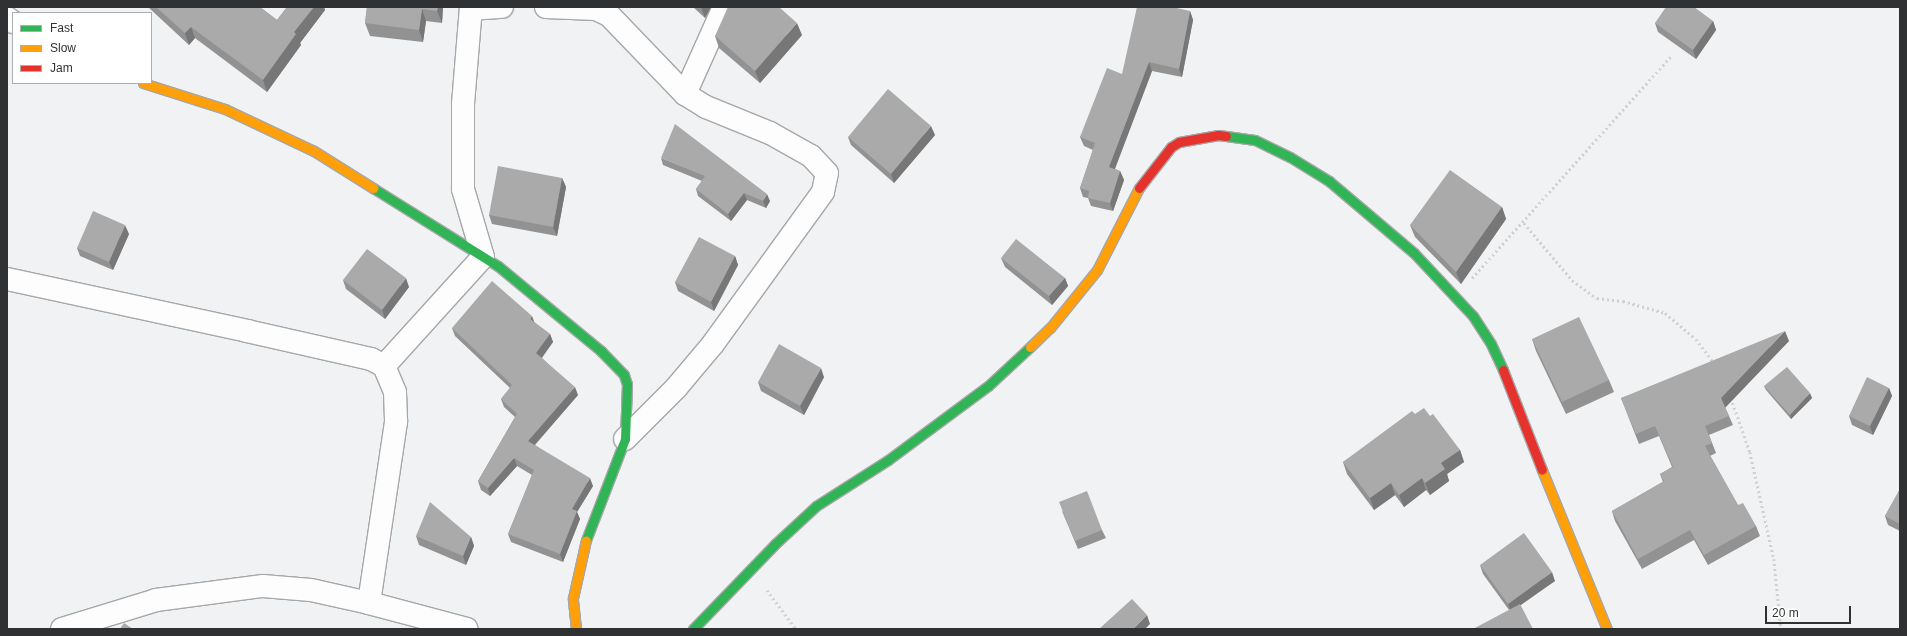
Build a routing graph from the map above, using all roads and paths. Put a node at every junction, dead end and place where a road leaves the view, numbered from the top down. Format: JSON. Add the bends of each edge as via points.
{"nodes":[{"id":1,"x":502,"y":7,"type":"edge"},
{"id":2,"x":546,"y":7,"type":"edge"},
{"id":3,"x":724,"y":7,"type":"edge"},
{"id":4,"x":471,"y":8,"type":"edge"},
{"id":5,"x":1670,"y":57,"type":"dead end"},
{"id":6,"x":147,"y":84,"type":"edge"},
{"id":7,"x":685,"y":94,"type":"junction"},
{"id":8,"x":1524,"y":223,"type":"junction"},
{"id":9,"x":483,"y":257,"type":"junction"},
{"id":10,"x":7,"y":279,"type":"edge"},
{"id":11,"x":1454,"y":298,"type":"junction"},
{"id":12,"x":384,"y":366,"type":"junction"},
{"id":13,"x":1716,"y":367,"type":"edge"},
{"id":14,"x":1730,"y":393,"type":"edge"},
{"id":15,"x":625,"y":439,"type":"junction"},
{"id":16,"x":752,"y":568,"type":"junction"},
{"id":17,"x":369,"y":603,"type":"junction"},
{"id":18,"x":62,"y":629,"type":"edge"},
{"id":19,"x":467,"y":629,"type":"edge"},
{"id":20,"x":576,"y":629,"type":"edge"},
{"id":21,"x":693,"y":629,"type":"edge"},
{"id":22,"x":796,"y":629,"type":"edge"},
{"id":23,"x":1607,"y":629,"type":"edge"},
{"id":24,"x":1781,"y":629,"type":"edge"}],
"edges":[{"from":1,"to":4,"type":"street"},
{"from":2,"to":7,"type":"street","via":[[596,9],[609,15]]},
{"from":3,"to":7,"type":"street"},
{"from":4,"to":9,"type":"street","via":[[463,104],[463,189]]},
{"from":5,"to":8,"type":"path"},
{"from":6,"to":9,"type":"street","via":[[225,109],[314,151]]},
{"from":7,"to":15,"type":"street","via":[[706,107],[770,134],[812,156],[827,174],[827,182],[823,192],[713,344],[676,388]]},
{"from":8,"to":11,"type":"path"},
{"from":8,"to":13,"type":"path","via":[[1572,280],[1597,298],[1623,301],[1665,312],[1696,339]]},
{"from":9,"to":12,"type":"street"},
{"from":9,"to":15,"type":"street","via":[[498,266],[601,351],[624,375],[627,384]]},
{"from":10,"to":12,"type":"street","via":[[270,336],[371,360]]},
{"from":11,"to":16,"type":"street","via":[[1408,248],[1329,181],[1290,157],[1255,140],[1218,135],[1179,142],[1171,147],[1142,183],[1097,270],[1050,328],[988,386],[888,460],[816,506]]},
{"from":11,"to":23,"type":"street","via":[[1473,316],[1494,350]]},
{"from":12,"to":17,"type":"street","via":[[395,392],[396,422]]},
{"from":14,"to":24,"type":"path","via":[[1750,452],[1774,559]]},
{"from":15,"to":20,"type":"street","via":[[588,532],[573,598]]},
{"from":16,"to":21,"type":"street"},
{"from":16,"to":22,"type":"path"},
{"from":17,"to":18,"type":"street","via":[[311,590],[263,586],[156,600]]},
{"from":17,"to":19,"type":"street"}]}
